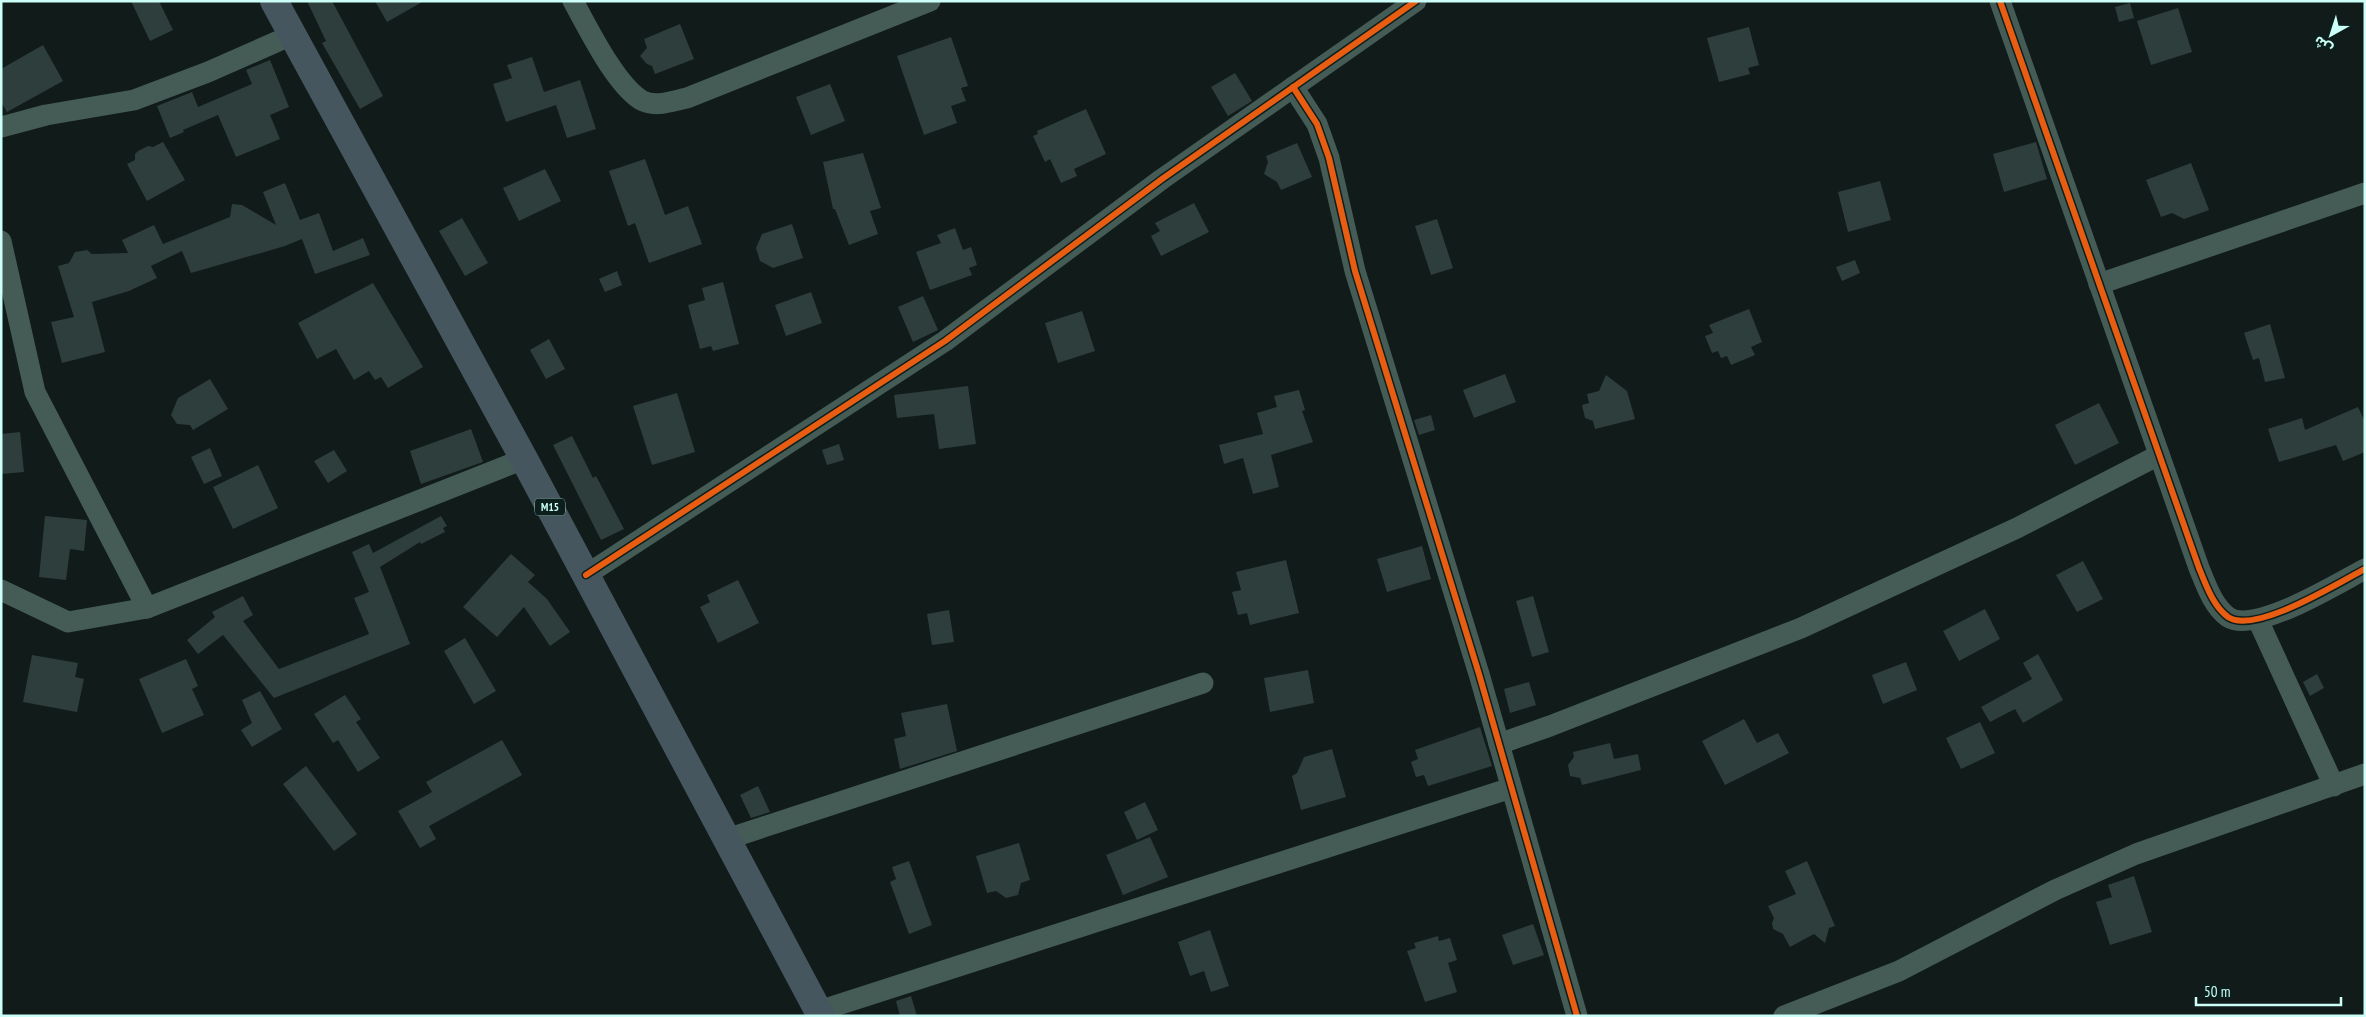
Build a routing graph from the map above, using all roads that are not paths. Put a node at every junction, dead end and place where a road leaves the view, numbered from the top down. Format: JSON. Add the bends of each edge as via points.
{"nodes":[{"id":1,"x":274,"y":1,"type":"edge"},
{"id":2,"x":573,"y":1,"type":"edge"},
{"id":3,"x":930,"y":1,"type":"edge"},
{"id":4,"x":1416,"y":1,"type":"edge"},
{"id":5,"x":2000,"y":1,"type":"edge"},
{"id":6,"x":292,"y":36,"type":"junction"},
{"id":7,"x":1294,"y":87,"type":"junction"},
{"id":8,"x":1,"y":127,"type":"edge"},
{"id":9,"x":2365,"y":194,"type":"edge"},
{"id":10,"x":1,"y":241,"type":"edge"},
{"id":11,"x":2100,"y":284,"type":"junction"},
{"id":12,"x":2159,"y":455,"type":"junction"},
{"id":13,"x":524,"y":459,"type":"junction"},
{"id":14,"x":2365,"y":569,"type":"edge"},
{"id":15,"x":586,"y":575,"type":"junction"},
{"id":16,"x":1,"y":590,"type":"edge"},
{"id":17,"x":147,"y":608,"type":"junction"},
{"id":18,"x":2258,"y":620,"type":"junction"},
{"id":19,"x":1203,"y":683,"type":"dead end"},
{"id":20,"x":1499,"y":744,"type":"junction"},
{"id":21,"x":2365,"y":774,"type":"edge"},
{"id":22,"x":2334,"y":786,"type":"junction"},
{"id":23,"x":1511,"y":788,"type":"junction"},
{"id":24,"x":727,"y":839,"type":"junction"},
{"id":25,"x":820,"y":1014,"type":"edge"},
{"id":26,"x":1793,"y":1014,"type":"edge"},
{"id":27,"x":1577,"y":1016,"type":"edge"}],
"edges":[{"from":1,"to":6,"type":"highway","number":"M15"},
{"from":2,"to":3,"type":"street","via":[[619,77],[642,100],[660,104],[687,98]]},
{"from":4,"to":7,"type":"street"},
{"from":5,"to":11,"type":"street"},
{"from":6,"to":8,"type":"street","via":[[134,100],[46,115]]},
{"from":6,"to":13,"type":"highway","number":"M15"},
{"from":7,"to":15,"type":"street","via":[[1162,179],[945,341]]},
{"from":7,"to":20,"type":"street","via":[[1317,124],[1329,158],[1355,271]]},
{"from":9,"to":11,"type":"street"},
{"from":10,"to":17,"type":"street","via":[[35,392]]},
{"from":11,"to":12,"type":"street"},
{"from":12,"to":18,"type":"street","via":[[2199,568],[2215,602],[2236,621]]},
{"from":12,"to":20,"type":"street","via":[[2017,528],[1801,628]]},
{"from":13,"to":15,"type":"highway","number":"M15"},
{"from":13,"to":17,"type":"street"},
{"from":14,"to":18,"type":"street"},
{"from":15,"to":24,"type":"highway","number":"M15"},
{"from":16,"to":17,"type":"street","via":[[68,622]]},
{"from":18,"to":22,"type":"street"},
{"from":19,"to":24,"type":"street"},
{"from":20,"to":23,"type":"street"},
{"from":21,"to":22,"type":"street"},
{"from":22,"to":26,"type":"street","via":[[2136,854],[2055,890],[1899,971]]},
{"from":23,"to":25,"type":"street"},
{"from":23,"to":27,"type":"street"},
{"from":24,"to":25,"type":"highway","number":"M15"}]}
